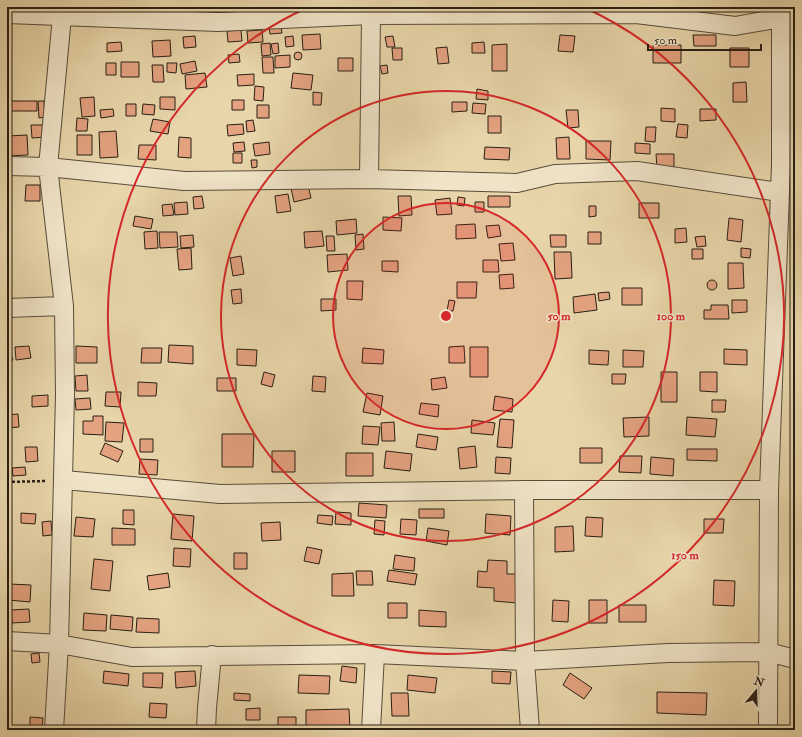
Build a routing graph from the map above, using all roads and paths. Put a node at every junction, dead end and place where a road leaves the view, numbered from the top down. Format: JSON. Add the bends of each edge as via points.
{"nodes":[{"id":1,"x":781,"y":12,"type":"edge"},
{"id":2,"x":7,"y":14,"type":"edge"},
{"id":3,"x":62,"y":16,"type":"junction"},
{"id":4,"x":371,"y":16,"type":"junction"},
{"id":5,"x":7,"y":166,"type":"edge"},
{"id":6,"x":788,"y":166,"type":"edge"},
{"id":7,"x":48,"y":167,"type":"junction"},
{"id":8,"x":369,"y":179,"type":"junction"},
{"id":9,"x":779,"y":192,"type":"junction"},
{"id":10,"x":64,"y":306,"type":"junction"},
{"id":11,"x":7,"y":308,"type":"edge"},
{"id":12,"x":64,"y":480,"type":"junction"},
{"id":13,"x":7,"y":482,"type":"edge"},
{"id":14,"x":524,"y":490,"type":"junction"},
{"id":15,"x":769,"y":490,"type":"junction"},
{"id":16,"x":7,"y":641,"type":"edge"},
{"id":17,"x":59,"y":644,"type":"junction"},
{"id":18,"x":768,"y":652,"type":"junction"},
{"id":19,"x":375,"y":654,"type":"junction"},
{"id":20,"x":212,"y":655,"type":"junction"},
{"id":21,"x":795,"y":659,"type":"edge"},
{"id":22,"x":525,"y":661,"type":"junction"},
{"id":23,"x":54,"y":730,"type":"edge"},
{"id":24,"x":206,"y":730,"type":"edge"},
{"id":25,"x":370,"y":730,"type":"edge"},
{"id":26,"x":530,"y":730,"type":"edge"},
{"id":27,"x":768,"y":730,"type":"edge"}],
"edges":[{"from":1,"to":4,"type":"street","via":[[736,26],[636,14]]},
{"from":1,"to":6,"type":"street"},
{"from":2,"to":3,"type":"street"},
{"from":3,"to":4,"type":"street","via":[[218,22]]},
{"from":3,"to":7,"type":"street"},
{"from":4,"to":8,"type":"street"},
{"from":5,"to":7,"type":"street"},
{"from":6,"to":9,"type":"street"},
{"from":7,"to":8,"type":"street","via":[[184,181]]},
{"from":7,"to":10,"type":"street"},
{"from":8,"to":9,"type":"street","via":[[517,183],[555,174],[637,171]]},
{"from":9,"to":15,"type":"street"},
{"from":10,"to":11,"type":"street"},
{"from":10,"to":12,"type":"street"},
{"from":12,"to":13,"type":"path"},
{"from":12,"to":14,"type":"street","via":[[220,494]]},
{"from":12,"to":17,"type":"street"},
{"from":14,"to":15,"type":"street"},
{"from":14,"to":22,"type":"street"},
{"from":15,"to":18,"type":"street"},
{"from":16,"to":17,"type":"street"},
{"from":17,"to":20,"type":"street","via":[[132,657]]},
{"from":17,"to":23,"type":"street"},
{"from":18,"to":21,"type":"street"},
{"from":18,"to":22,"type":"street","via":[[668,653]]},
{"from":18,"to":27,"type":"street"},
{"from":19,"to":20,"type":"street"},
{"from":19,"to":22,"type":"street"},
{"from":19,"to":25,"type":"street"},
{"from":20,"to":24,"type":"street"},
{"from":22,"to":26,"type":"street"}]}
